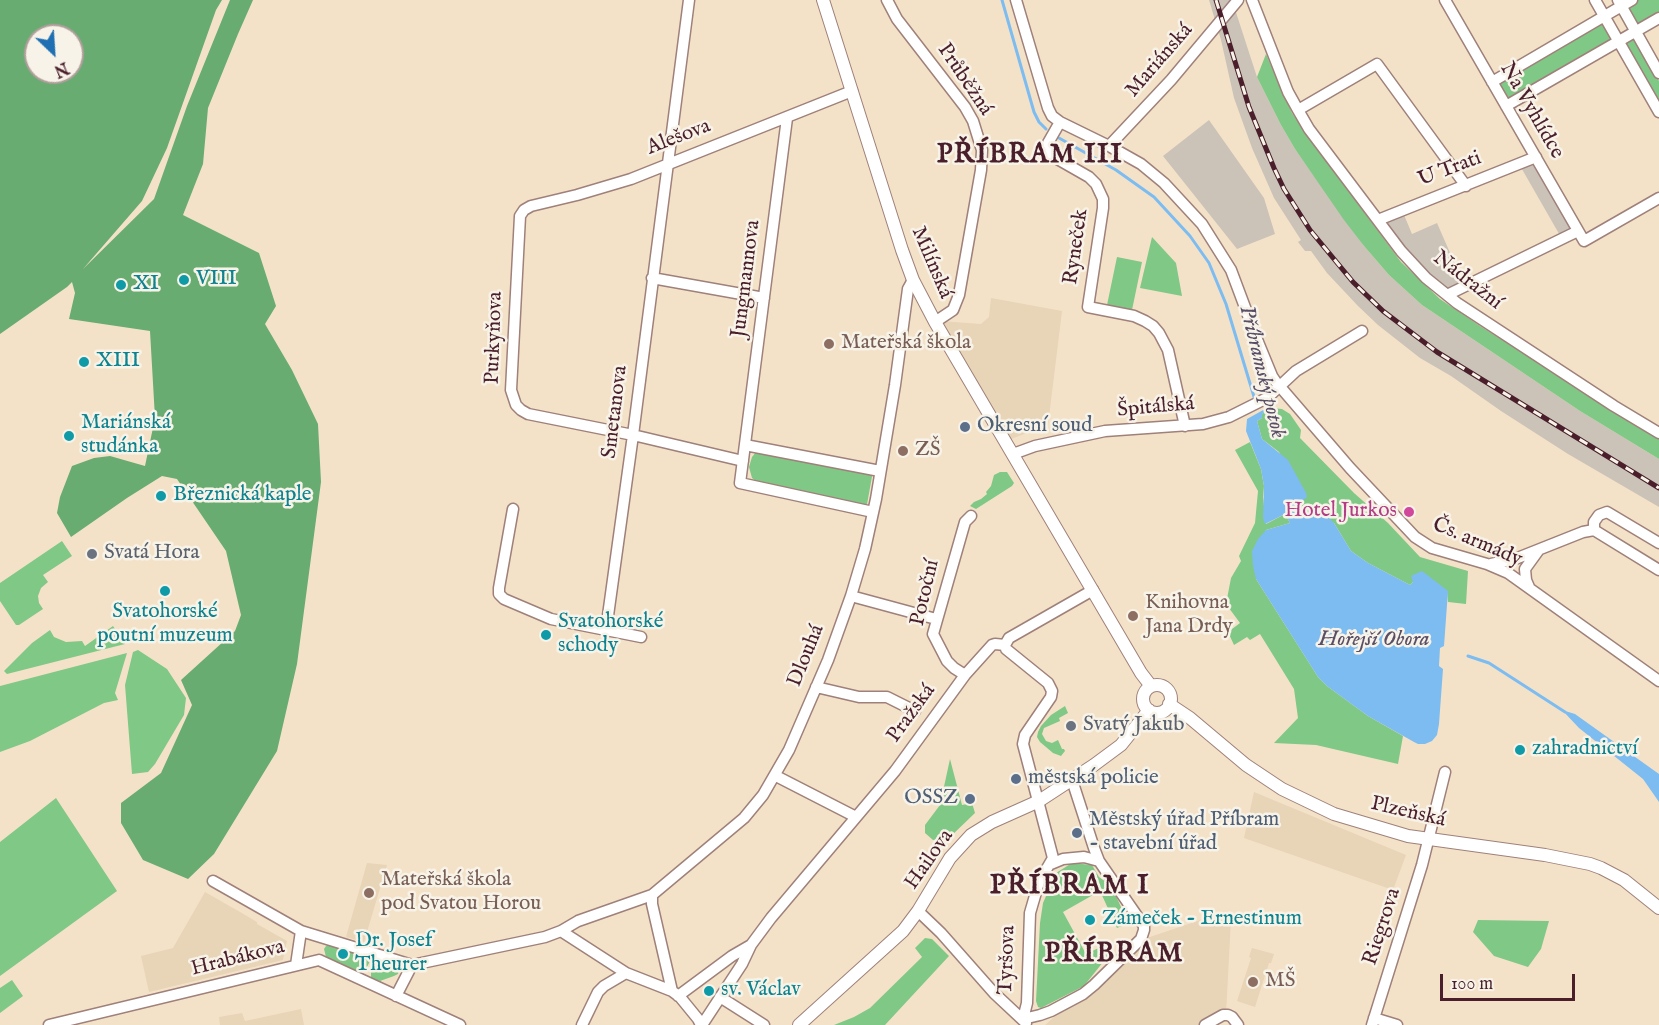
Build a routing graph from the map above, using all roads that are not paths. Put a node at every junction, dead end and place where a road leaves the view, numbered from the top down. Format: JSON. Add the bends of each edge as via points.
{"nodes":[{"id":1,"x":689,"y":0,"type":"edge"},
{"id":2,"x":823,"y":0,"type":"edge"},
{"id":3,"x":887,"y":0,"type":"edge"},
{"id":4,"x":1016,"y":0,"type":"edge"},
{"id":5,"x":1239,"y":0,"type":"edge"},
{"id":6,"x":1252,"y":0,"type":"edge"},
{"id":7,"x":1445,"y":0,"type":"edge"},
{"id":8,"x":1595,"y":0,"type":"edge"},
{"id":9,"x":1632,"y":0,"type":"edge"},
{"id":10,"x":1619,"y":3,"type":"edge"},
{"id":11,"x":1604,"y":16,"type":"junction"},
{"id":12,"x":1659,"y":18,"type":"edge"},
{"id":13,"x":1635,"y":32,"type":"junction"},
{"id":14,"x":1618,"y":42,"type":"junction"},
{"id":15,"x":1659,"y":73,"type":"edge"},
{"id":16,"x":1492,"y":82,"type":"junction"},
{"id":17,"x":852,"y":91,"type":"junction"},
{"id":18,"x":1506,"y":106,"type":"junction"},
{"id":19,"x":1298,"y":110,"type":"junction"},
{"id":20,"x":1659,"y":112,"type":"edge"},
{"id":21,"x":787,"y":118,"type":"junction"},
{"id":22,"x":1060,"y":122,"type":"junction"},
{"id":23,"x":1109,"y":146,"type":"junction"},
{"id":24,"x":1536,"y":157,"type":"junction"},
{"id":25,"x":667,"y":163,"type":"junction"},
{"id":26,"x":1466,"y":186,"type":"junction"},
{"id":27,"x":1659,"y":198,"type":"edge"},
{"id":28,"x":520,"y":216,"type":"joint"},
{"id":29,"x":1378,"y":220,"type":"junction"},
{"id":30,"x":1581,"y":236,"type":"junction"},
{"id":31,"x":652,"y":278,"type":"junction"},
{"id":32,"x":913,"y":280,"type":"junction"},
{"id":33,"x":1447,"y":295,"type":"junction"},
{"id":34,"x":764,"y":298,"type":"junction"},
{"id":35,"x":935,"y":322,"type":"junction"},
{"id":36,"x":1362,"y":330,"type":"dead end"},
{"id":37,"x":1280,"y":387,"type":"junction"},
{"id":38,"x":1185,"y":426,"type":"junction"},
{"id":39,"x":1659,"y":433,"type":"edge"},
{"id":40,"x":633,"y":435,"type":"junction"},
{"id":41,"x":745,"y":445,"type":"junction"},
{"id":42,"x":1013,"y":454,"type":"junction"},
{"id":43,"x":743,"y":461,"type":"junction"},
{"id":44,"x":880,"y":471,"type":"junction"},
{"id":45,"x":513,"y":509,"type":"dead end"},
{"id":46,"x":873,"y":512,"type":"junction"},
{"id":47,"x":971,"y":516,"type":"dead end"},
{"id":48,"x":1594,"y":530,"type":"junction"},
{"id":49,"x":1659,"y":543,"type":"edge"},
{"id":50,"x":1539,"y":550,"type":"junction"},
{"id":51,"x":1487,"y":564,"type":"junction"},
{"id":52,"x":1659,"y":570,"type":"edge"},
{"id":53,"x":1529,"y":588,"type":"junction"},
{"id":54,"x":1093,"y":590,"type":"junction"},
{"id":55,"x":851,"y":596,"type":"junction"},
{"id":56,"x":936,"y":620,"type":"junction"},
{"id":57,"x":606,"y":630,"type":"junction"},
{"id":58,"x":641,"y":637,"type":"dead end"},
{"id":59,"x":1005,"y":645,"type":"junction"},
{"id":60,"x":963,"y":674,"type":"junction"},
{"id":61,"x":1659,"y":681,"type":"edge"},
{"id":62,"x":1151,"y":686,"type":"junction"},
{"id":63,"x":816,"y":687,"type":"junction"},
{"id":64,"x":1169,"y":704,"type":"junction"},
{"id":65,"x":1149,"y":710,"type":"junction"},
{"id":66,"x":915,"y":711,"type":"dead end"},
{"id":67,"x":1445,"y":771,"type":"dead end"},
{"id":68,"x":776,"y":776,"type":"junction"},
{"id":69,"x":1072,"y":780,"type":"junction"},
{"id":70,"x":1040,"y":805,"type":"junction"},
{"id":71,"x":854,"y":816,"type":"junction"},
{"id":72,"x":1429,"y":840,"type":"junction"},
{"id":73,"x":1100,"y":861,"type":"junction"},
{"id":74,"x":1051,"y":864,"type":"junction"},
{"id":75,"x":213,"y":881,"type":"dead end"},
{"id":76,"x":652,"y":896,"type":"junction"},
{"id":77,"x":1659,"y":908,"type":"edge"},
{"id":78,"x":918,"y":911,"type":"junction"},
{"id":79,"x":301,"y":931,"type":"junction"},
{"id":80,"x":561,"y":931,"type":"junction"},
{"id":81,"x":751,"y":945,"type":"junction"},
{"id":82,"x":296,"y":965,"type":"junction"},
{"id":83,"x":412,"y":965,"type":"junction"},
{"id":84,"x":626,"y":973,"type":"junction"},
{"id":85,"x":675,"y":994,"type":"junction"},
{"id":86,"x":396,"y":996,"type":"junction"},
{"id":87,"x":720,"y":997,"type":"junction"},
{"id":88,"x":1026,"y":1022,"type":"edge"},
{"id":89,"x":1373,"y":1022,"type":"edge"},
{"id":90,"x":49,"y":1025,"type":"edge"},
{"id":91,"x":460,"y":1025,"type":"edge"},
{"id":92,"x":582,"y":1025,"type":"edge"},
{"id":93,"x":702,"y":1025,"type":"edge"},
{"id":94,"x":764,"y":1025,"type":"edge"},
{"id":95,"x":799,"y":1025,"type":"edge"},
{"id":96,"x":1204,"y":1025,"type":"edge"},
{"id":97,"x":1238,"y":1025,"type":"edge"},
{"id":98,"x":1397,"y":1025,"type":"edge"}],
"edges":[{"from":1,"to":25,"type":"street","name":"Smetanova"},
{"from":2,"to":17,"type":"main road","name":"Milínská"},
{"from":3,"to":35,"type":"street","name":"Průběžná","via":[[897,19],[965,107],[982,150],[959,295],[952,310]]},
{"from":4,"to":22,"type":"street","via":[[1048,108]]},
{"from":5,"to":23,"type":"street","name":"Mariánská"},
{"from":6,"to":19,"type":"street","name":"Nádražní"},
{"from":7,"to":16,"type":"street","name":"Na Vyhlídce"},
{"from":8,"to":11,"type":"street"},
{"from":9,"to":10,"type":"street"},
{"from":10,"to":11,"type":"street"},
{"from":10,"to":13,"type":"street"},
{"from":11,"to":14,"type":"street"},
{"from":11,"to":16,"type":"street"},
{"from":12,"to":13,"type":"street"},
{"from":13,"to":14,"type":"street"},
{"from":13,"to":15,"type":"street"},
{"from":14,"to":18,"type":"street"},
{"from":14,"to":20,"type":"street"},
{"from":16,"to":18,"type":"street","name":"Na Vyhlídce"},
{"from":17,"to":21,"type":"street","name":"Alešova"},
{"from":17,"to":32,"type":"main road","name":"Milínská"},
{"from":18,"to":24,"type":"street","name":"Na Vyhlídce"},
{"from":19,"to":26,"type":"street","via":[[1377,64]]},
{"from":19,"to":29,"type":"street","name":"Nádražní"},
{"from":21,"to":25,"type":"street","name":"Alešova"},
{"from":21,"to":34,"type":"street","name":"Jungmannova"},
{"from":22,"to":23,"type":"street","name":"Čs. armády"},
{"from":22,"to":38,"type":"street","name":"Ryneček","via":[[1047,153],[1089,177],[1103,199],[1088,307],[1134,316],[1159,333],[1168,350]]},
{"from":23,"to":37,"type":"street","name":"Čs. armády","via":[[1164,183],[1202,224],[1231,270],[1272,376]]},
{"from":24,"to":26,"type":"street","name":"U Trati"},
{"from":24,"to":30,"type":"street","name":"Na Vyhlídce"},
{"from":25,"to":28,"type":"street","name":"Alešova","via":[[631,179],[531,206]]},
{"from":25,"to":31,"type":"street","name":"Smetanova"},
{"from":26,"to":29,"type":"street","name":"U Trati"},
{"from":27,"to":30,"type":"street"},
{"from":28,"to":40,"type":"street","name":"Purkyňova","via":[[511,390],[516,405],[528,414]]},
{"from":29,"to":33,"type":"street","name":"Nádražní","via":[[1413,264]]},
{"from":30,"to":33,"type":"street"},
{"from":31,"to":34,"type":"street"},
{"from":31,"to":40,"type":"street","name":"Smetanova"},
{"from":32,"to":35,"type":"main road","name":"Milínská"},
{"from":32,"to":44,"type":"street","name":"Dlouhá","via":[[906,300]]},
{"from":33,"to":39,"type":"street","name":"Nádražní"},
{"from":34,"to":41,"type":"street","name":"Jungmannova"},
{"from":35,"to":42,"type":"main road","name":"Milínská"},
{"from":36,"to":37,"type":"street","via":[[1296,371]]},
{"from":37,"to":38,"type":"street","name":"Špitálská","via":[[1263,400],[1215,422]]},
{"from":37,"to":51,"type":"street","name":"Čs. armády","via":[[1415,537],[1432,548]]},
{"from":38,"to":42,"type":"street","name":"Špitálská","via":[[1105,431]]},
{"from":40,"to":43,"type":"street","name":"Purkyňova"},
{"from":40,"to":57,"type":"street","name":"Smetanova"},
{"from":41,"to":43,"type":"street","name":"Jungmannova"},
{"from":41,"to":44,"type":"street"},
{"from":42,"to":54,"type":"main road","name":"Milínská"},
{"from":43,"to":46,"type":"street","name":"Jungmannova","via":[[740,483]]},
{"from":44,"to":46,"type":"street","name":"Dlouhá"},
{"from":45,"to":57,"type":"street","via":[[499,594],[551,619]]},
{"from":46,"to":55,"type":"street","name":"Dlouhá"},
{"from":47,"to":56,"type":"street","name":"Potoční","via":[[965,522]]},
{"from":48,"to":49,"type":"street","via":[[1599,515],[1607,512]]},
{"from":48,"to":50,"type":"street"},
{"from":48,"to":52,"type":"street"},
{"from":50,"to":51,"type":"street"},
{"from":50,"to":53,"type":"street","via":[[1525,569]]},
{"from":51,"to":53,"type":"street","name":"Čs. armády"},
{"from":53,"to":61,"type":"street","name":"Čs. armády"},
{"from":54,"to":59,"type":"street","name":"Pražská"},
{"from":54,"to":62,"type":"main road","name":"Milínská"},
{"from":55,"to":56,"type":"street"},
{"from":55,"to":63,"type":"street","name":"Dlouhá"},
{"from":56,"to":60,"type":"street","name":"Potoční","via":[[933,634],[947,661]]},
{"from":57,"to":58,"type":"street"},
{"from":59,"to":60,"type":"street","name":"Pražská","via":[[992,645]]},
{"from":59,"to":70,"type":"street","via":[[1052,690],[1027,730],[1023,747]]},
{"from":60,"to":71,"type":"street","name":"Pražská","via":[[895,771]]},
{"from":62,"to":64,"type":"main road","via":[[1160,685],[1168,690]]},
{"from":62,"to":65,"type":"main road","via":[[1143,698]]},
{"from":63,"to":66,"type":"street","via":[[860,697],[887,697]]},
{"from":63,"to":68,"type":"street","name":"Dlouhá"},
{"from":64,"to":65,"type":"main road","via":[[1161,712]]},
{"from":64,"to":72,"type":"main road","name":"Plzeňská","via":[[1246,765],[1299,798],[1361,823]]},
{"from":65,"to":69,"type":"main road","name":"Hailova","via":[[1121,745]]},
{"from":67,"to":72,"type":"street","name":"Riegrova"},
{"from":68,"to":71,"type":"street"},
{"from":68,"to":76,"type":"street","name":"Dlouhá","via":[[744,818]]},
{"from":69,"to":70,"type":"main road","name":"Hailova"},
{"from":69,"to":73,"type":"street"},
{"from":70,"to":74,"type":"street","via":[[1053,853]]},
{"from":70,"to":78,"type":"main road","name":"Hailova","via":[[998,818],[970,835],[950,858]]},
{"from":71,"to":81,"type":"street","name":"Pražská"},
{"from":72,"to":77,"type":"main road","name":"Plzeňská","via":[[1590,864],[1624,880]]},
{"from":72,"to":89,"type":"street","name":"Riegrova"},
{"from":73,"to":74,"type":"street","via":[[1074,858]]},
{"from":73,"to":88,"type":"street","via":[[1144,926],[1141,939],[1083,994]]},
{"from":74,"to":88,"type":"street","name":"Tyršova","via":[[1039,882],[1030,913]]},
{"from":75,"to":79,"type":"street"},
{"from":76,"to":80,"type":"street","via":[[578,921]]},
{"from":76,"to":85,"type":"street"},
{"from":78,"to":88,"type":"street"},
{"from":78,"to":95,"type":"main road","name":"Hailova"},
{"from":79,"to":82,"type":"street"},
{"from":79,"to":83,"type":"street"},
{"from":80,"to":83,"type":"street"},
{"from":80,"to":84,"type":"street"},
{"from":81,"to":85,"type":"street"},
{"from":81,"to":87,"type":"street"},
{"from":82,"to":86,"type":"street","name":"Hrabákova","via":[[319,960]]},
{"from":82,"to":90,"type":"street","name":"Hrabákova"},
{"from":83,"to":86,"type":"street"},
{"from":84,"to":85,"type":"street"},
{"from":84,"to":92,"type":"street","via":[[598,992]]},
{"from":85,"to":93,"type":"street"},
{"from":86,"to":91,"type":"street","name":"Hrabákova"},
{"from":87,"to":93,"type":"street"},
{"from":87,"to":94,"type":"street"},
{"from":89,"to":98,"type":"street"},
{"from":96,"to":97,"type":"street","via":[[1228,1015]]}]}
